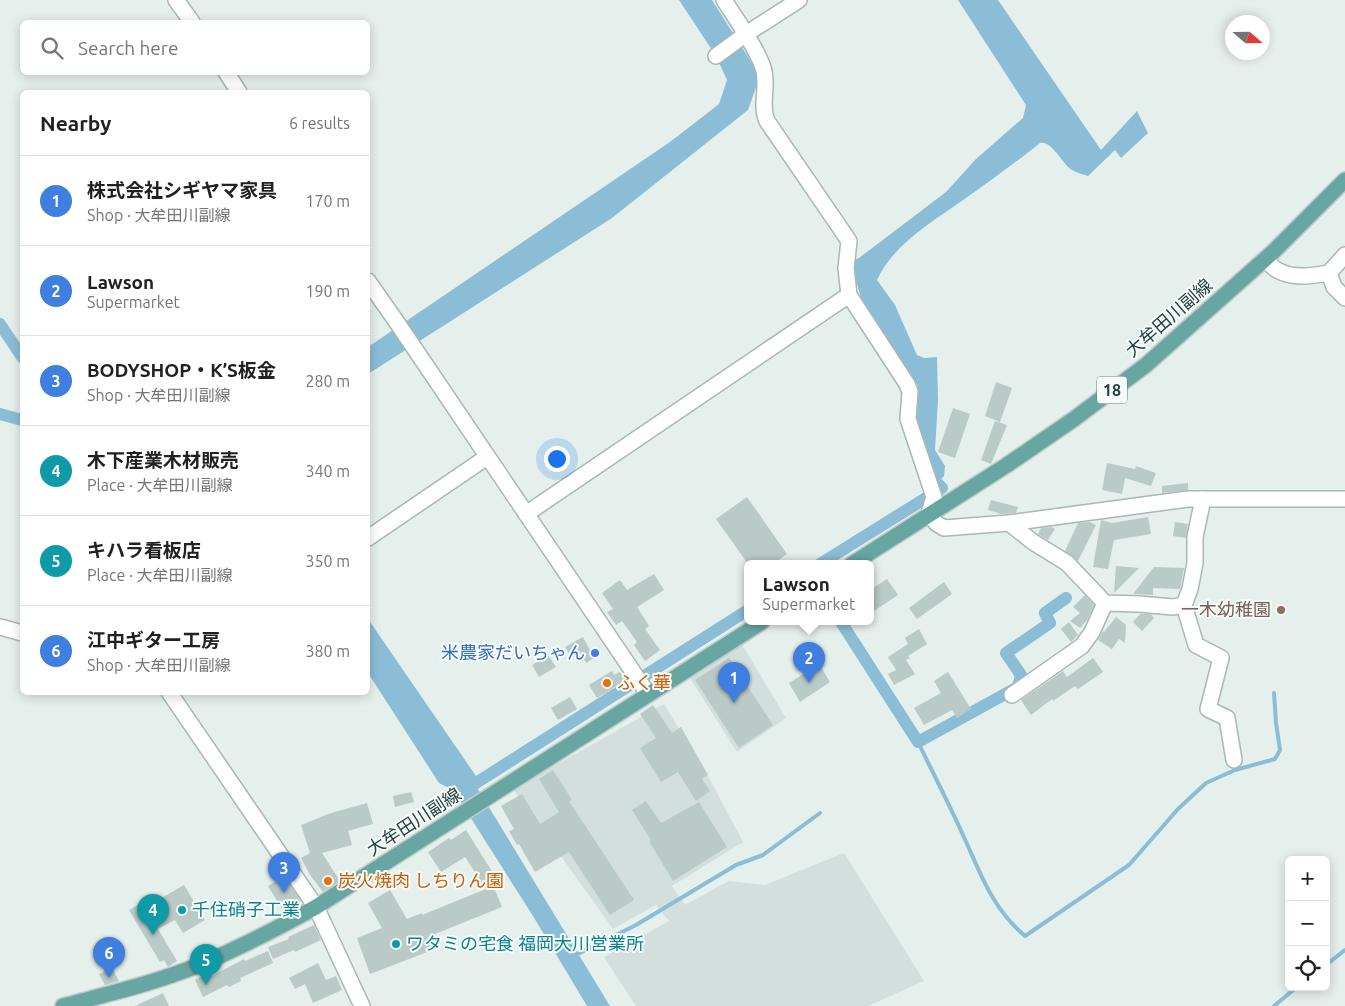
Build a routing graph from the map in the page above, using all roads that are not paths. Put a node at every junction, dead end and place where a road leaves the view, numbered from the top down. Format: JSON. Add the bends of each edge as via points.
{"nodes":[{"id":1,"x":176,"y":0,"type":"edge"},
{"id":2,"x":724,"y":0,"type":"edge"},
{"id":3,"x":799,"y":0,"type":"edge"},
{"id":4,"x":191,"y":20,"type":"edge"},
{"id":5,"x":742,"y":37,"type":"junction"},
{"id":6,"x":716,"y":56,"type":"dead end"},
{"id":7,"x":228,"y":75,"type":"edge"},
{"id":8,"x":238,"y":90,"type":"edge"},
{"id":9,"x":1345,"y":180,"type":"edge"},
{"id":10,"x":1345,"y":255,"type":"edge"},
{"id":11,"x":1265,"y":259,"type":"junction"},
{"id":12,"x":1329,"y":273,"type":"junction"},
{"id":13,"x":370,"y":284,"type":"edge"},
{"id":14,"x":848,"y":295,"type":"junction"},
{"id":15,"x":1345,"y":298,"type":"edge"},
{"id":16,"x":488,"y":457,"type":"junction"},
{"id":17,"x":1203,"y":499,"type":"junction"},
{"id":18,"x":1345,"y":499,"type":"edge"},
{"id":19,"x":526,"y":514,"type":"junction"},
{"id":20,"x":930,"y":514,"type":"junction"},
{"id":21,"x":1009,"y":523,"type":"junction"},
{"id":22,"x":370,"y":537,"type":"edge"},
{"id":23,"x":858,"y":560,"type":"edge"},
{"id":24,"x":1105,"y":603,"type":"junction"},
{"id":25,"x":1184,"y":605,"type":"junction"},
{"id":26,"x":757,"y":625,"type":"edge"},
{"id":27,"x":0,"y":627,"type":"edge"},
{"id":28,"x":20,"y":632,"type":"edge"},
{"id":29,"x":648,"y":694,"type":"junction"},
{"id":30,"x":171,"y":695,"type":"edge"},
{"id":31,"x":1012,"y":695,"type":"dead end"},
{"id":32,"x":1234,"y":760,"type":"dead end"},
{"id":33,"x":316,"y":907,"type":"junction"},
{"id":34,"x":63,"y":1006,"type":"edge"},
{"id":35,"x":362,"y":1006,"type":"edge"}],
"edges":[{"from":1,"to":4,"type":"street"},
{"from":2,"to":5,"type":"street"},
{"from":3,"to":5,"type":"street"},
{"from":5,"to":6,"type":"street"},
{"from":5,"to":14,"type":"street","via":[[763,69],[764,114],[849,241],[846,261]]},
{"from":7,"to":8,"type":"street"},
{"from":9,"to":11,"type":"main road","name":"大牟田川副線","number":"18"},
{"from":10,"to":12,"type":"street"},
{"from":11,"to":12,"type":"street","via":[[1276,270],[1294,276]]},
{"from":11,"to":20,"type":"main road","name":"大牟田川副線","number":"18","via":[[1138,371],[1074,419]]},
{"from":12,"to":15,"type":"street","via":[[1334,287]]},
{"from":13,"to":16,"type":"street"},
{"from":14,"to":19,"type":"street"},
{"from":14,"to":20,"type":"street","via":[[910,392],[908,419],[934,497]]},
{"from":16,"to":19,"type":"street"},
{"from":16,"to":22,"type":"street"},
{"from":17,"to":18,"type":"street"},
{"from":17,"to":21,"type":"street"},
{"from":17,"to":25,"type":"street","via":[[1195,563]]},
{"from":19,"to":29,"type":"street"},
{"from":20,"to":21,"type":"street","via":[[944,528]]},
{"from":20,"to":23,"type":"main road","name":"大牟田川副線","number":"18"},
{"from":21,"to":24,"type":"street","via":[[1067,563]]},
{"from":24,"to":25,"type":"street"},
{"from":24,"to":31,"type":"street","via":[[1082,646]]},
{"from":25,"to":32,"type":"street","via":[[1196,645],[1222,658],[1208,709],[1227,718]]},
{"from":26,"to":29,"type":"main road","name":"大牟田川副線"},
{"from":27,"to":28,"type":"street"},
{"from":29,"to":33,"type":"main road","name":"大牟田川副線"},
{"from":30,"to":33,"type":"street"},
{"from":33,"to":34,"type":"main road","name":"大牟田川副線","via":[[282,927],[197,966],[122,991]]},
{"from":33,"to":35,"type":"street"}]}
